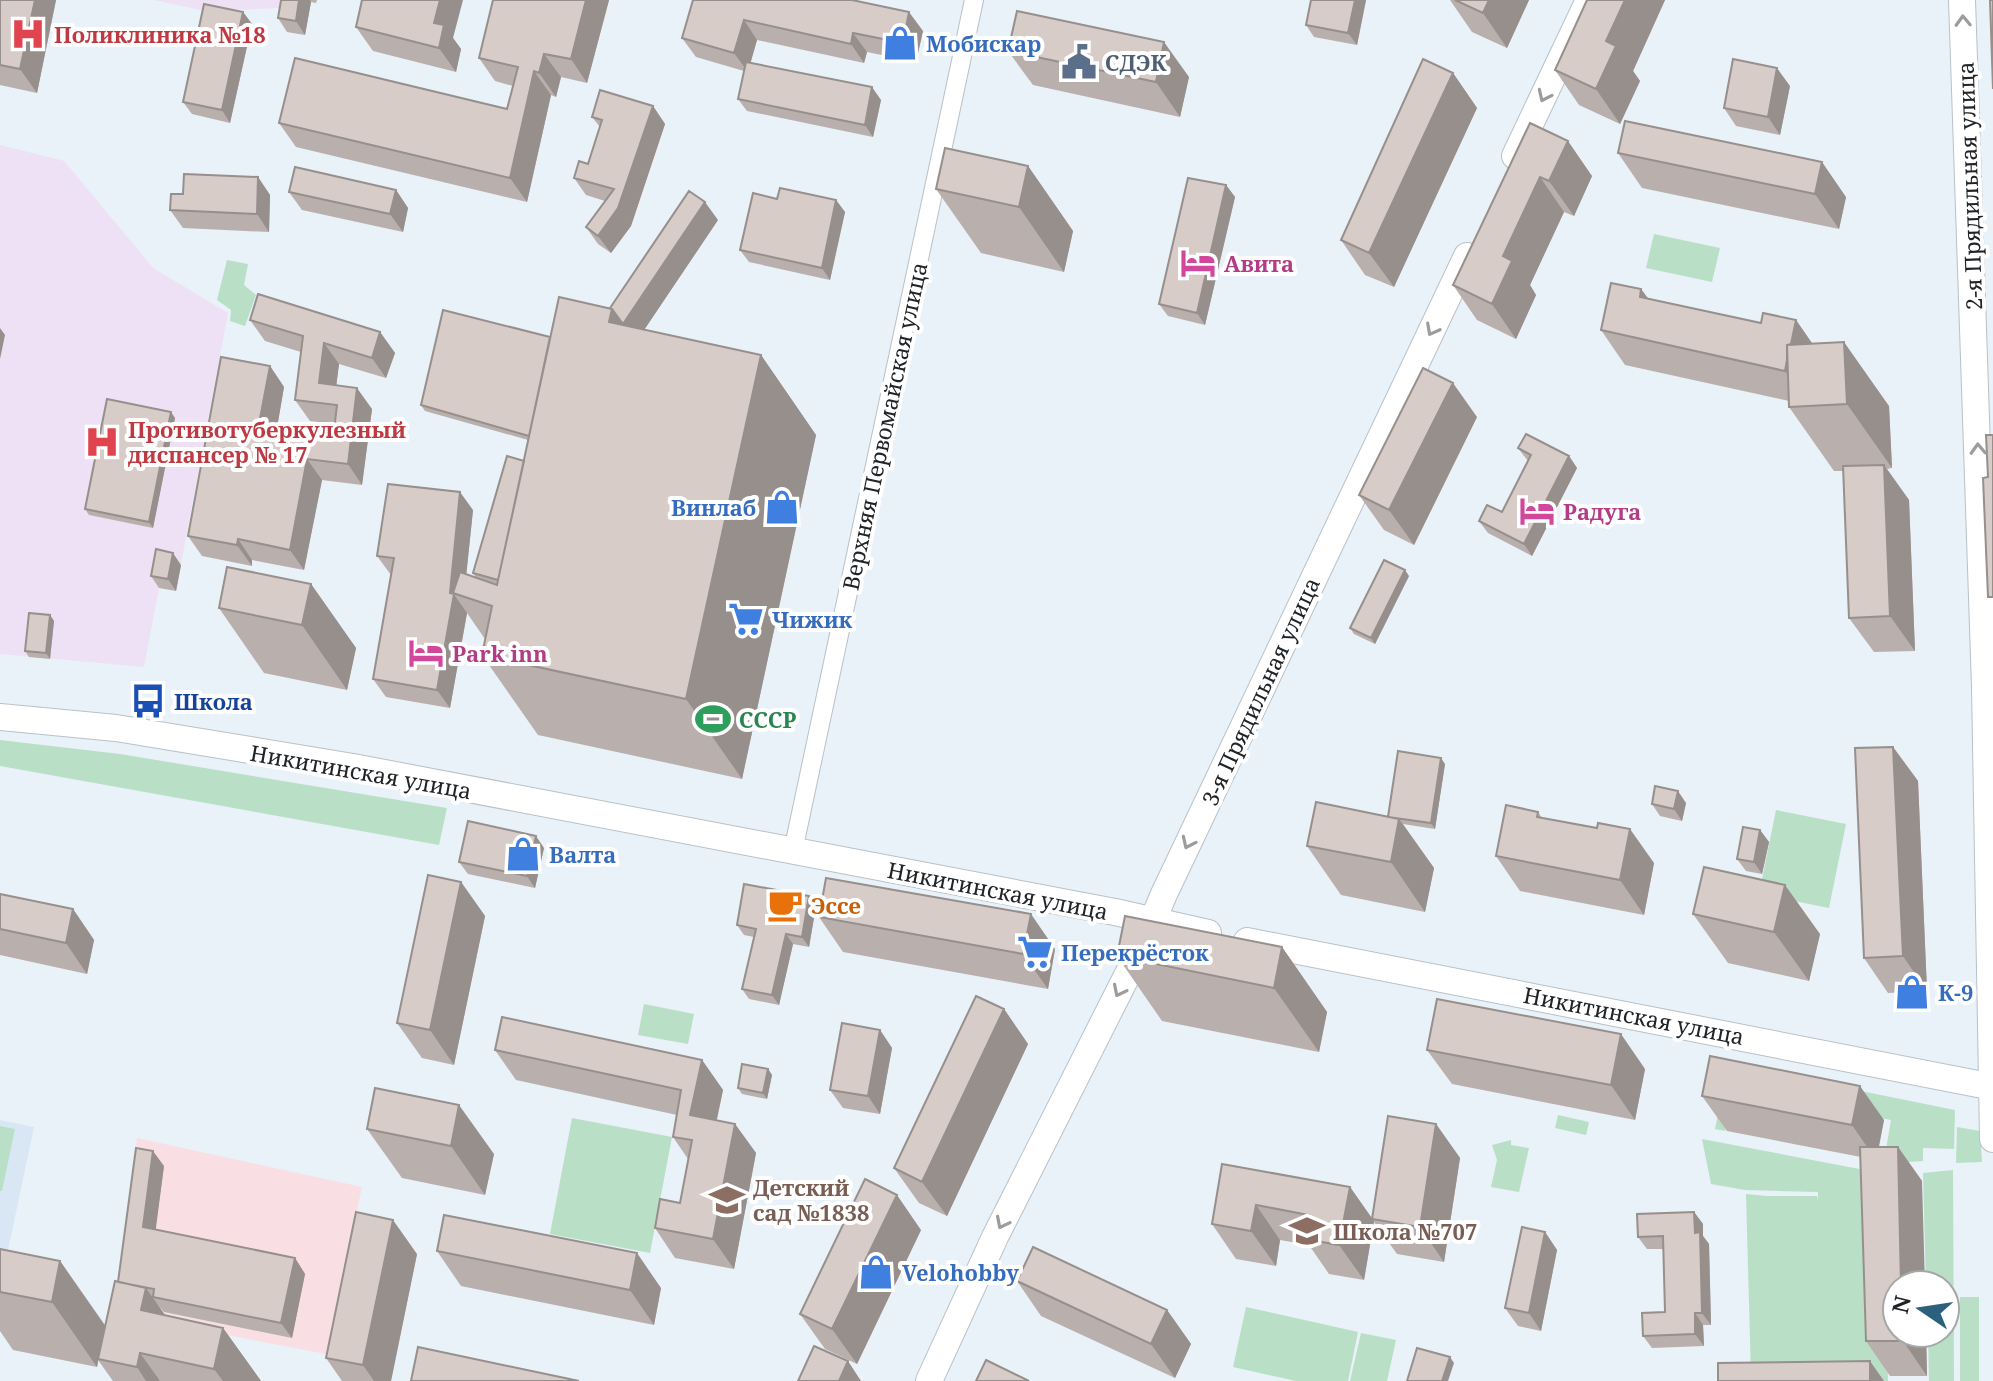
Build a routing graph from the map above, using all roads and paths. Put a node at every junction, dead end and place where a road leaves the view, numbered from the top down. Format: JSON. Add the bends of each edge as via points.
{"nodes":[{"id":1,"x":974,"y":0,"type":"edge"},
{"id":2,"x":1589,"y":0,"type":"edge"},
{"id":3,"x":1962,"y":0,"type":"edge"},
{"id":4,"x":1503,"y":181,"type":"edge"},
{"id":5,"x":1477,"y":237,"type":"edge"},
{"id":6,"x":0,"y":717,"type":"edge"},
{"id":7,"x":793,"y":851,"type":"junction"},
{"id":8,"x":1152,"y":920,"type":"junction"},
{"id":9,"x":1993,"y":1087,"type":"edge"},
{"id":10,"x":1993,"y":1139,"type":"edge"},
{"id":11,"x":929,"y":1381,"type":"edge"}],
"edges":[{"from":1,"to":7,"type":"street","name":"Верхняя Первомайская улица"},
{"from":2,"to":4,"type":"street","one_way":true},
{"from":9,"to":3,"type":"street","name":"2-я Прядильная улица","one_way":true},
{"from":5,"to":8,"type":"street","name":"3-я Прядильная улица","one_way":true},
{"from":6,"to":7,"type":"street","name":"Никитинская улица","via":[[116,728],[353,767]]},
{"from":7,"to":8,"type":"street","name":"Никитинская улица"},
{"from":8,"to":9,"type":"street","name":"Никитинская улица"},
{"from":8,"to":11,"type":"street","name":"3-я Прядильная улица","one_way":true},
{"from":9,"to":10,"type":"street","name":"2-я Прядильная улица"}]}
